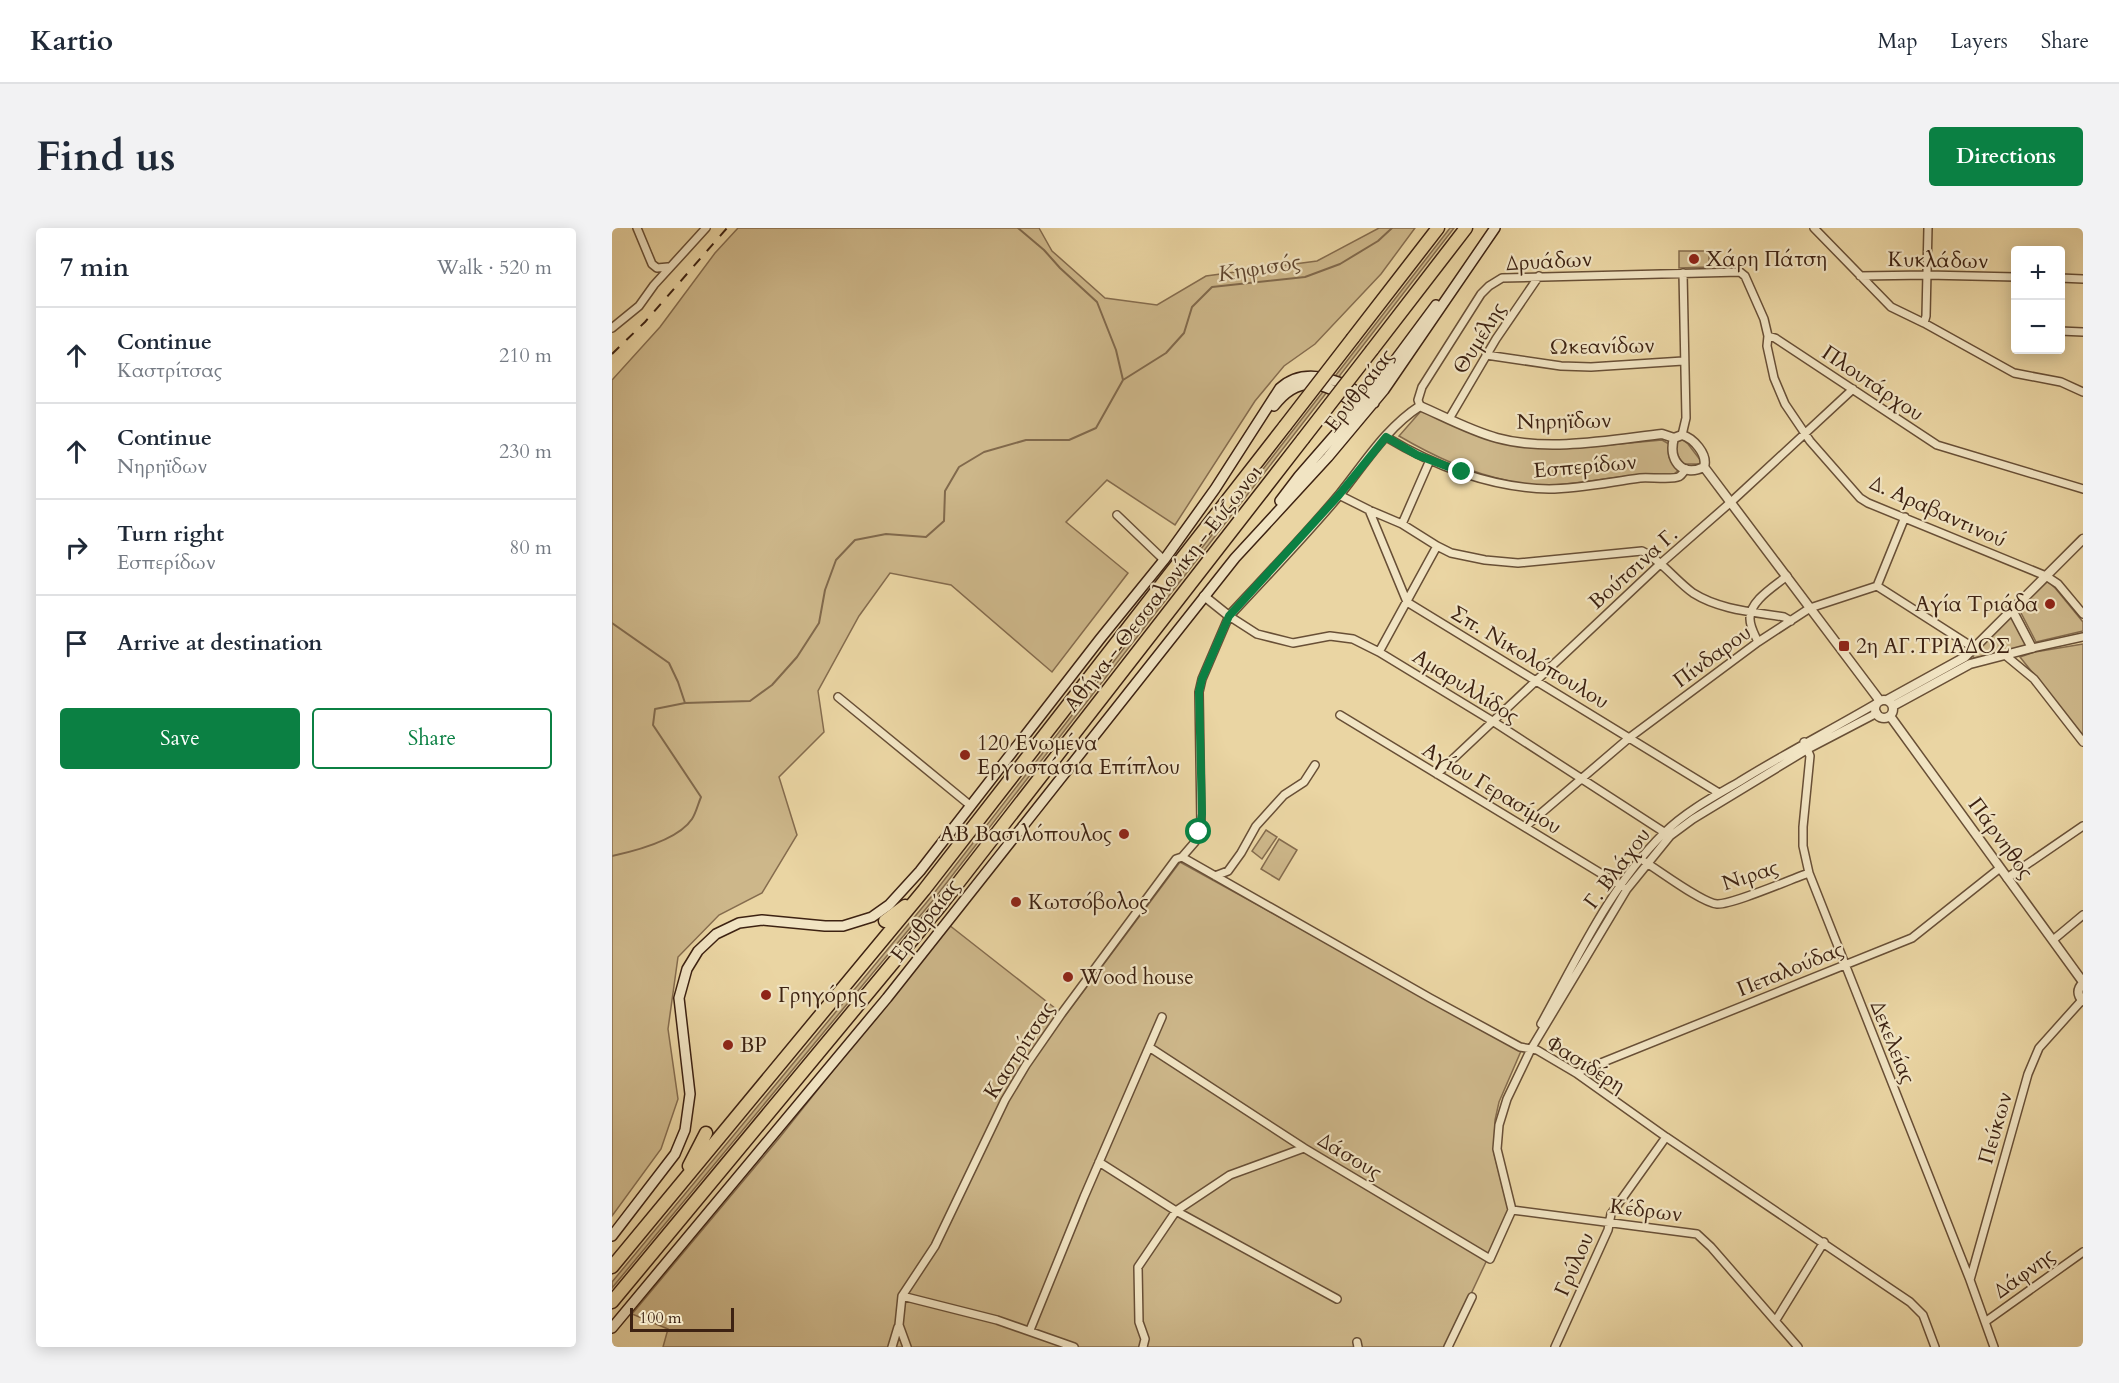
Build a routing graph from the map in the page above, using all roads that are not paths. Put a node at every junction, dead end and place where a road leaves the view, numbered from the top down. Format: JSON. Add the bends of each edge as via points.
{"nodes":[{"id":1,"x":637,"y":228,"type":"edge"},
{"id":2,"x":706,"y":228,"type":"edge"},
{"id":3,"x":1438,"y":228,"type":"edge"},
{"id":4,"x":1466,"y":228,"type":"edge"},
{"id":5,"x":1495,"y":228,"type":"edge"},
{"id":6,"x":1814,"y":228,"type":"edge"},
{"id":7,"x":1928,"y":228,"type":"edge"},
{"id":8,"x":670,"y":266,"type":"junction"},
{"id":9,"x":1683,"y":273,"type":"junction"},
{"id":10,"x":1927,"y":275,"type":"junction"},
{"id":11,"x":1539,"y":276,"type":"junction"},
{"id":12,"x":1860,"y":276,"type":"junction"},
{"id":13,"x":2011,"y":277,"type":"edge"},
{"id":14,"x":2065,"y":278,"type":"edge"},
{"id":15,"x":2083,"y":279,"type":"edge"},
{"id":16,"x":1924,"y":323,"type":"junction"},
{"id":17,"x":612,"y":328,"type":"edge"},
{"id":18,"x":2065,"y":331,"type":"edge"},
{"id":19,"x":2083,"y":332,"type":"edge"},
{"id":20,"x":1768,"y":336,"type":"junction"},
{"id":21,"x":1486,"y":355,"type":"junction"},
{"id":22,"x":1683,"y":360,"type":"junction"},
{"id":23,"x":1853,"y":388,"type":"junction"},
{"id":24,"x":2083,"y":392,"type":"edge"},
{"id":25,"x":1370,"y":400,"type":"junction"},
{"id":26,"x":1420,"y":406,"type":"junction"},
{"id":27,"x":1362,"y":409,"type":"junction"},
{"id":28,"x":1449,"y":419,"type":"junction"},
{"id":29,"x":1258,"y":424,"type":"junction"},
{"id":30,"x":1804,"y":433,"type":"junction"},
{"id":31,"x":1678,"y":436,"type":"junction"},
{"id":32,"x":1386,"y":437,"type":"junction"},
{"id":33,"x":1430,"y":460,"type":"junction"},
{"id":34,"x":1704,"y":467,"type":"junction"},
{"id":35,"x":1686,"y":469,"type":"junction"},
{"id":36,"x":2083,"y":489,"type":"edge"},
{"id":37,"x":1339,"y":495,"type":"junction"},
{"id":38,"x":1731,"y":502,"type":"junction"},
{"id":39,"x":1369,"y":510,"type":"junction"},
{"id":40,"x":1118,"y":515,"type":"dead end"},
{"id":41,"x":1905,"y":517,"type":"junction"},
{"id":42,"x":1402,"y":524,"type":"junction"},
{"id":43,"x":2083,"y":539,"type":"edge"},
{"id":44,"x":1437,"y":546,"type":"junction"},
{"id":45,"x":1164,"y":560,"type":"junction"},
{"id":46,"x":1659,"y":565,"type":"junction"},
{"id":47,"x":1787,"y":576,"type":"junction"},
{"id":48,"x":2046,"y":576,"type":"junction"},
{"id":49,"x":1877,"y":586,"type":"junction"},
{"id":50,"x":1204,"y":596,"type":"junction"},
{"id":51,"x":1407,"y":602,"type":"junction"},
{"id":52,"x":1810,"y":608,"type":"junction"},
{"id":53,"x":2011,"y":608,"type":"junction"},
{"id":54,"x":1751,"y":612,"type":"junction"},
{"id":55,"x":2083,"y":614,"type":"edge"},
{"id":56,"x":1229,"y":616,"type":"junction"},
{"id":57,"x":1791,"y":621,"type":"junction"},
{"id":58,"x":2083,"y":637,"type":"edge"},
{"id":59,"x":1758,"y":642,"type":"junction"},
{"id":60,"x":1974,"y":648,"type":"junction"},
{"id":61,"x":2032,"y":648,"type":"junction"},
{"id":62,"x":1379,"y":652,"type":"junction"},
{"id":63,"x":2005,"y":655,"type":"junction"},
{"id":64,"x":1536,"y":680,"type":"junction"},
{"id":65,"x":838,"y":697,"type":"dead end"},
{"id":66,"x":1884,"y":703,"type":"junction"},
{"id":67,"x":1877,"y":713,"type":"junction"},
{"id":68,"x":1341,"y":715,"type":"dead end"},
{"id":69,"x":1890,"y":716,"type":"junction"},
{"id":70,"x":1494,"y":722,"type":"junction"},
{"id":71,"x":1629,"y":738,"type":"junction"},
{"id":72,"x":2083,"y":742,"type":"edge"},
{"id":73,"x":1806,"y":746,"type":"junction"},
{"id":74,"x":1315,"y":765,"type":"dead end"},
{"id":75,"x":1437,"y":774,"type":"junction"},
{"id":76,"x":1582,"y":778,"type":"junction"},
{"id":77,"x":1719,"y":794,"type":"junction"},
{"id":78,"x":971,"y":806,"type":"junction"},
{"id":79,"x":2083,"y":826,"type":"edge"},
{"id":80,"x":1525,"y":827,"type":"junction"},
{"id":81,"x":1668,"y":834,"type":"junction"},
{"id":82,"x":1182,"y":857,"type":"junction"},
{"id":83,"x":1641,"y":859,"type":"junction"},
{"id":84,"x":1648,"y":863,"type":"junction"},
{"id":85,"x":2000,"y":868,"type":"junction"},
{"id":86,"x":1809,"y":873,"type":"junction"},
{"id":87,"x":1215,"y":876,"type":"junction"},
{"id":88,"x":2007,"y":878,"type":"junction"},
{"id":89,"x":1625,"y":887,"type":"junction"},
{"id":90,"x":924,"y":890,"type":"junction"},
{"id":91,"x":2083,"y":915,"type":"edge"},
{"id":92,"x":885,"y":921,"type":"dead end"},
{"id":93,"x":2053,"y":940,"type":"junction"},
{"id":94,"x":1844,"y":966,"type":"junction"},
{"id":95,"x":2083,"y":982,"type":"edge"},
{"id":96,"x":2082,"y":1000,"type":"edge"},
{"id":97,"x":1162,"y":1017,"type":"dead end"},
{"id":98,"x":1149,"y":1047,"type":"junction"},
{"id":99,"x":1531,"y":1049,"type":"junction"},
{"id":100,"x":1576,"y":1073,"type":"junction"},
{"id":101,"x":706,"y":1133,"type":"dead end"},
{"id":102,"x":1666,"y":1137,"type":"junction"},
{"id":103,"x":1304,"y":1148,"type":"junction"},
{"id":104,"x":1099,"y":1162,"type":"junction"},
{"id":105,"x":677,"y":1188,"type":"junction"},
{"id":106,"x":1512,"y":1210,"type":"junction"},
{"id":107,"x":1176,"y":1211,"type":"junction"},
{"id":108,"x":1609,"y":1223,"type":"junction"},
{"id":109,"x":612,"y":1236,"type":"edge"},
{"id":110,"x":1824,"y":1242,"type":"junction"},
{"id":111,"x":2083,"y":1252,"type":"edge"},
{"id":112,"x":612,"y":1267,"type":"edge"},
{"id":113,"x":1970,"y":1280,"type":"junction"},
{"id":114,"x":902,"y":1296,"type":"junction"},
{"id":115,"x":1472,"y":1297,"type":"dead end"},
{"id":116,"x":1337,"y":1299,"type":"dead end"},
{"id":117,"x":612,"y":1302,"type":"edge"},
{"id":118,"x":1776,"y":1320,"type":"junction"},
{"id":119,"x":1985,"y":1322,"type":"junction"},
{"id":120,"x":899,"y":1325,"type":"junction"},
{"id":121,"x":612,"y":1328,"type":"edge"},
{"id":122,"x":1030,"y":1330,"type":"junction"},
{"id":123,"x":1451,"y":1346,"type":"edge"},
{"id":124,"x":892,"y":1347,"type":"edge"},
{"id":125,"x":907,"y":1347,"type":"edge"},
{"id":126,"x":1074,"y":1347,"type":"edge"},
{"id":127,"x":1143,"y":1347,"type":"edge"},
{"id":128,"x":1555,"y":1347,"type":"edge"},
{"id":129,"x":1798,"y":1347,"type":"edge"},
{"id":130,"x":1935,"y":1347,"type":"edge"},
{"id":131,"x":1994,"y":1347,"type":"edge"}],
"edges":[{"from":1,"to":8,"type":"street","via":[[652,264],[657,268]]},
{"from":2,"to":8,"type":"street"},
{"from":3,"to":90,"type":"highway","name":"Αθήνα - Θεσσαλονίκη - Εύζωνοι","bridge":true},
{"from":4,"to":117,"type":"highway","name":"Αθήνα - Θεσσαλονίκη - Εύζωνοι","bridge":true,"via":[[941,905]]},
{"from":5,"to":25,"type":"main road","name":"Ερυθραίας","via":[[1419,342]]},
{"from":6,"to":12,"type":"street"},
{"from":7,"to":10,"type":"street"},
{"from":8,"to":17,"type":"street","via":[[639,306]]},
{"from":9,"to":11,"type":"street","name":"Δρυάδων"},
{"from":9,"to":20,"type":"street","via":[[1740,272],[1750,287]]},
{"from":9,"to":22,"type":"street"},
{"from":10,"to":12,"type":"street","name":"Κυκλάδων"},
{"from":10,"to":13,"type":"street","name":"Κυκλάδων"},
{"from":10,"to":16,"type":"street"},
{"from":11,"to":21,"type":"street","name":"Θυμέλης"},
{"from":11,"to":26,"type":"street","name":"Δρυάδων","via":[[1502,278],[1485,289],[1424,382],[1418,395]]},
{"from":12,"to":16,"type":"street","via":[[1891,308]]},
{"from":14,"to":15,"type":"street"},
{"from":16,"to":24,"type":"street","via":[[2014,373],[2061,382]]},
{"from":18,"to":19,"type":"street"},
{"from":20,"to":23,"type":"street","name":"Πλουτάρχου"},
{"from":20,"to":30,"type":"street","name":"Δ. Αραβαντινού","via":[[1774,378]]},
{"from":21,"to":22,"type":"street","name":"Ωκεανίδων","via":[[1591,367]]},
{"from":21,"to":28,"type":"street","name":"Θυμέλης"},
{"from":22,"to":31,"type":"street","via":[[1686,418]]},
{"from":23,"to":30,"type":"street","name":"Βούτσινα Γ."},
{"from":23,"to":36,"type":"street","name":"Πλουτάρχου","via":[[1937,445]]},
{"from":25,"to":27,"type":"main road","name":"Ερυθραίας"},
{"from":25,"to":29,"type":"main road","via":[[1329,379],[1297,378],[1280,388]]},
{"from":26,"to":28,"type":"street","name":"Νηρηϊδων"},
{"from":26,"to":32,"type":"street"},
{"from":27,"to":29,"type":"main road","via":[[1336,391],[1312,384],[1299,385],[1285,393]]},
{"from":27,"to":50,"type":"main road","name":"Ερυθραίας","via":[[1299,476]]},
{"from":28,"to":31,"type":"street","name":"Νηρηϊδων","via":[[1496,438],[1536,444]]},
{"from":29,"to":45,"type":"main road"},
{"from":30,"to":38,"type":"street","name":"Βούτσινα Γ."},
{"from":30,"to":41,"type":"street","name":"Δ. Αραβαντινού","via":[[1860,498]]},
{"from":31,"to":34,"type":"street","via":[[1688,437],[1699,448],[1705,459]]},
{"from":31,"to":35,"type":"street","via":[[1671,451]]},
{"from":32,"to":33,"type":"street","name":"Εσπερίδων"},
{"from":32,"to":37,"type":"street"},
{"from":33,"to":35,"type":"street","name":"Εσπερίδων","via":[[1485,481],[1549,489],[1648,477],[1676,478]]},
{"from":33,"to":42,"type":"street"},
{"from":34,"to":35,"type":"street"},
{"from":34,"to":38,"type":"street"},
{"from":37,"to":39,"type":"street"},
{"from":37,"to":56,"type":"street"},
{"from":38,"to":46,"type":"street","name":"Βούτσινα Γ."},
{"from":38,"to":47,"type":"street"},
{"from":39,"to":42,"type":"street"},
{"from":39,"to":51,"type":"street"},
{"from":40,"to":45,"type":"street"},
{"from":41,"to":48,"type":"street","name":"Δ. Αραβαντινού"},
{"from":41,"to":49,"type":"street"},
{"from":42,"to":44,"type":"street"},
{"from":43,"to":48,"type":"street"},
{"from":44,"to":46,"type":"street","via":[[1464,556],[1518,563],[1642,551]]},
{"from":44,"to":51,"type":"street"},
{"from":45,"to":78,"type":"main road"},
{"from":46,"to":54,"type":"street","via":[[1700,597]]},
{"from":46,"to":64,"type":"street","name":"Βούτσινα Γ."},
{"from":47,"to":52,"type":"street"},
{"from":47,"to":54,"type":"street"},
{"from":48,"to":53,"type":"street"},
{"from":48,"to":55,"type":"street"},
{"from":49,"to":52,"type":"street","name":"Πίνδαρου"},
{"from":49,"to":60,"type":"street"},
{"from":50,"to":56,"type":"street"},
{"from":50,"to":121,"type":"main road","name":"Ερυθραίας","via":[[887,999]]},
{"from":51,"to":62,"type":"street"},
{"from":51,"to":64,"type":"street","name":"Σπ. Νικολόπουλου"},
{"from":52,"to":57,"type":"street","name":"Πίνδαρου"},
{"from":52,"to":66,"type":"street"},
{"from":53,"to":60,"type":"street"},
{"from":53,"to":61,"type":"street"},
{"from":54,"to":57,"type":"street"},
{"from":54,"to":59,"type":"street","via":[[1750,622]]},
{"from":56,"to":62,"type":"street","name":"Αμαρυλλίδος","via":[[1257,634],[1284,641],[1330,636],[1353,639]]},
{"from":56,"to":82,"type":"street","name":"Καστρίτσας","via":[[1200,685],[1201,824],[1195,842]]},
{"from":57,"to":59,"type":"street","name":"Πίνδαρου"},
{"from":58,"to":61,"type":"street"},
{"from":59,"to":71,"type":"street","name":"Πίνδαρου"},
{"from":60,"to":66,"type":"street","via":[[1957,662]]},
{"from":61,"to":63,"type":"street"},
{"from":62,"to":70,"type":"street","name":"Αμαρυλλίδος"},
{"from":63,"to":66,"type":"street","via":[[1967,665]]},
{"from":63,"to":72,"type":"street","via":[[2034,679]]},
{"from":64,"to":70,"type":"street","name":"Βούτσινα Γ."},
{"from":64,"to":71,"type":"street","name":"Σπ. Νικολόπουλου"},
{"from":65,"to":78,"type":"street"},
{"from":66,"to":67,"type":"street","via":[[1875,708]]},
{"from":66,"to":69,"type":"street","via":[[1893,712]]},
{"from":66,"to":73,"type":"street","name":"Γ. Βλάχου"},
{"from":67,"to":69,"type":"street","via":[[1883,718]]},
{"from":67,"to":73,"type":"street","name":"Γ. Βλάχου"},
{"from":68,"to":75,"type":"street","name":"Αγίου Γερασίμου"},
{"from":69,"to":85,"type":"street","name":"Πάρνηθος"},
{"from":70,"to":75,"type":"street","name":"Βούτσινα Γ."},
{"from":70,"to":76,"type":"street","name":"Αμαρυλλίδος"},
{"from":71,"to":76,"type":"street","name":"Πίνδαρου"},
{"from":71,"to":77,"type":"street","name":"Σπ. Νικολόπουλου"},
{"from":73,"to":77,"type":"street","name":"Γ. Βλάχου"},
{"from":73,"to":81,"type":"street","name":"Γ. Βλάχου"},
{"from":73,"to":86,"type":"street","name":"Δεκελείας","via":[[1810,756],[1803,837]]},
{"from":74,"to":87,"type":"street","via":[[1304,782],[1284,795],[1256,826],[1228,871]]},
{"from":75,"to":80,"type":"street","name":"Αγίου Γερασίμου"},
{"from":76,"to":80,"type":"street","name":"Πίνδαρου"},
{"from":76,"to":81,"type":"street","name":"Αμαρυλλίδος"},
{"from":77,"to":81,"type":"street","name":"Γ. Βλάχου"},
{"from":78,"to":109,"type":"main road","via":[[907,886],[872,917],[837,926],[762,920],[739,923],[716,934],[698,951],[687,969],[679,998],[690,1094],[686,1130],[675,1154]]},
{"from":79,"to":88,"type":"street"},
{"from":80,"to":89,"type":"street","name":"Αγίου Γερασίμου"},
{"from":81,"to":83,"type":"street","name":"Γ. Βλάχου"},
{"from":81,"to":84,"type":"street","name":"Γ. Βλάχου"},
{"from":82,"to":87,"type":"street","name":"Φασιδέρη"},
{"from":82,"to":114,"type":"street","name":"Καστρίτσας","via":[[1131,919],[1026,1065],[1005,1100],[935,1246]]},
{"from":83,"to":84,"type":"street","name":"Νιρας"},
{"from":83,"to":89,"type":"street","name":"Γ. Βλάχου"},
{"from":84,"to":86,"type":"street","name":"Νιρας","via":[[1717,904]]},
{"from":84,"to":89,"type":"street","name":"Γ. Βλάχου"},
{"from":85,"to":88,"type":"street","name":"Πάρνηθος"},
{"from":85,"to":94,"type":"street","name":"Πεταλούδας","via":[[1912,938]]},
{"from":86,"to":94,"type":"street","name":"Δεκελείας"},
{"from":87,"to":99,"type":"street","name":"Φασιδέρη","via":[[1520,1047]]},
{"from":88,"to":93,"type":"street","name":"Πάρνηθος"},
{"from":89,"to":99,"type":"street","name":"Γ. Βλάχου","via":[[1601,916],[1538,1029]]},
{"from":90,"to":92,"type":"highway"},
{"from":90,"to":105,"type":"highway","name":"Αθήνα - Θεσσαλονίκη - Εύζωνοι"},
{"from":91,"to":93,"type":"street"},
{"from":93,"to":95,"type":"street","name":"Πάρνηθος"},
{"from":94,"to":100,"type":"street","name":"Πεταλούδας"},
{"from":94,"to":113,"type":"street","name":"Δεκελείας"},
{"from":95,"to":96,"type":"street","via":[[2079,990]]},
{"from":96,"to":113,"type":"street","name":"Πεύκων","via":[[2039,1048],[2028,1074]]},
{"from":97,"to":98,"type":"street"},
{"from":98,"to":103,"type":"street","name":"Δάσους"},
{"from":98,"to":104,"type":"street"},
{"from":99,"to":100,"type":"street","name":"Φασιδέρη"},
{"from":99,"to":106,"type":"street","name":"Γ. Βλάχου","via":[[1507,1099],[1497,1138]]},
{"from":100,"to":102,"type":"street","name":"Φασιδέρη"},
{"from":101,"to":105,"type":"highway"},
{"from":102,"to":108,"type":"street","name":"Γρύλου","via":[[1614,1209]]},
{"from":102,"to":110,"type":"street","name":"Φασιδέρη"},
{"from":103,"to":106,"type":"street","name":"Δάσους","via":[[1490,1259]]},
{"from":103,"to":107,"type":"street","via":[[1230,1175]]},
{"from":104,"to":107,"type":"street"},
{"from":104,"to":122,"type":"street"},
{"from":105,"to":112,"type":"highway","name":"Αθήνα - Θεσσαλονίκη - Εύζωνοι"},
{"from":106,"to":108,"type":"street","name":"Κέδρων"},
{"from":107,"to":116,"type":"street"},
{"from":107,"to":127,"type":"street","via":[[1138,1267]]},
{"from":108,"to":118,"type":"street","name":"Κέδρων","via":[[1697,1234]]},
{"from":108,"to":128,"type":"street","name":"Γρύλου"},
{"from":110,"to":118,"type":"street"},
{"from":110,"to":130,"type":"street","name":"Φασιδέρη","via":[[1910,1302],[1923,1315]]},
{"from":111,"to":119,"type":"street","name":"Δάφνης"},
{"from":113,"to":119,"type":"street","name":"Δεκελείας"},
{"from":114,"to":120,"type":"street","name":"Καστρίτσας"},
{"from":114,"to":122,"type":"street"},
{"from":115,"to":123,"type":"street"},
{"from":118,"to":129,"type":"street","name":"Κέδρων"},
{"from":119,"to":131,"type":"street","name":"Δεκελείας"},
{"from":120,"to":124,"type":"street"},
{"from":120,"to":125,"type":"street","name":"Καστρίτσας"},
{"from":122,"to":126,"type":"street"}]}
